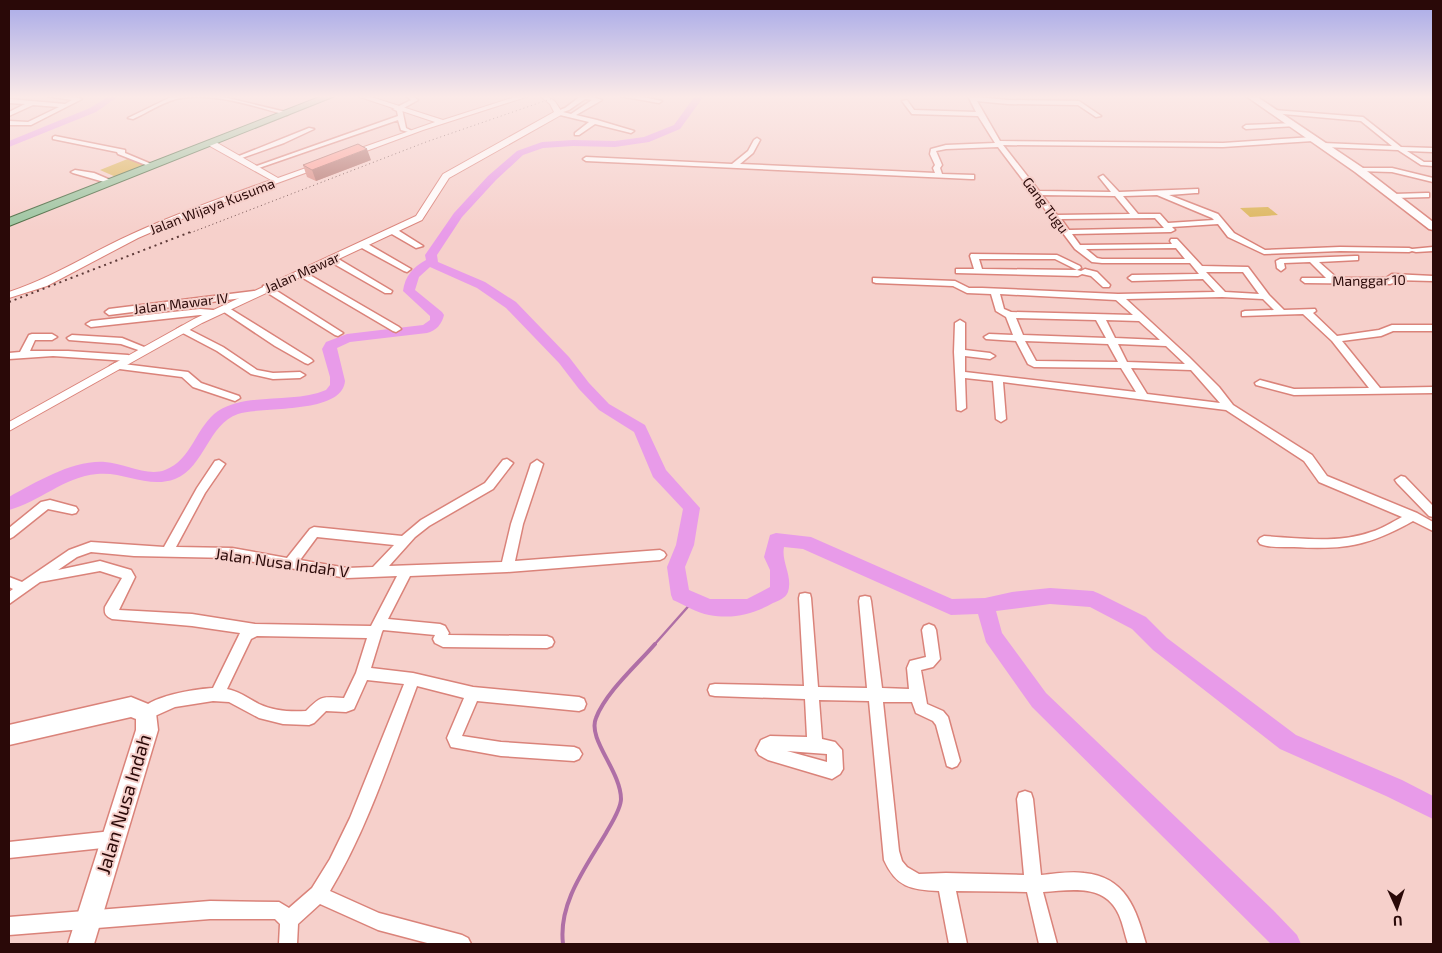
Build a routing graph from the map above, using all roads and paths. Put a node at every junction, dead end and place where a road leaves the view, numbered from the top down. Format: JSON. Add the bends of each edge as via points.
{"nodes":[{"id":1,"x":68,"y":140,"type":"edge"},
{"id":2,"x":217,"y":140,"type":"edge"},
{"id":3,"x":285,"y":140,"type":"edge"},
{"id":4,"x":325,"y":140,"type":"edge"},
{"id":5,"x":388,"y":140,"type":"edge"},
{"id":6,"x":509,"y":140,"type":"edge"},
{"id":7,"x":757,"y":140,"type":"dead end"},
{"id":8,"x":997,"y":140,"type":"edge"},
{"id":9,"x":1291,"y":140,"type":"edge"},
{"id":10,"x":1315,"y":140,"type":"edge"},
{"id":11,"x":1390,"y":140,"type":"edge"},
{"id":12,"x":211,"y":143,"type":"junction"},
{"id":13,"x":999,"y":144,"type":"junction"},
{"id":14,"x":1323,"y":145,"type":"junction"},
{"id":15,"x":1401,"y":149,"type":"junction"},
{"id":16,"x":1433,"y":150,"type":"edge"},
{"id":17,"x":236,"y":158,"type":"junction"},
{"id":18,"x":586,"y":159,"type":"dead end"},
{"id":19,"x":1431,"y":165,"type":"edge"},
{"id":20,"x":153,"y":166,"type":"junction"},
{"id":21,"x":734,"y":166,"type":"junction"},
{"id":22,"x":254,"y":168,"type":"junction"},
{"id":23,"x":1359,"y":170,"type":"junction"},
{"id":24,"x":75,"y":172,"type":"dead end"},
{"id":25,"x":939,"y":175,"type":"junction"},
{"id":26,"x":971,"y":177,"type":"dead end"},
{"id":27,"x":1103,"y":177,"type":"dead end"},
{"id":28,"x":276,"y":180,"type":"junction"},
{"id":29,"x":1433,"y":180,"type":"edge"},
{"id":30,"x":111,"y":182,"type":"junction"},
{"id":31,"x":1195,"y":191,"type":"dead end"},
{"id":32,"x":1038,"y":193,"type":"junction"},
{"id":33,"x":1158,"y":193,"type":"junction"},
{"id":34,"x":1117,"y":194,"type":"junction"},
{"id":35,"x":1426,"y":195,"type":"dead end"},
{"id":36,"x":1394,"y":196,"type":"junction"},
{"id":37,"x":1136,"y":216,"type":"junction"},
{"id":38,"x":1056,"y":217,"type":"junction"},
{"id":39,"x":9,"y":222,"type":"edge"},
{"id":40,"x":1221,"y":222,"type":"junction"},
{"id":41,"x":1433,"y":227,"type":"edge"},
{"id":42,"x":1165,"y":228,"type":"junction"},
{"id":43,"x":393,"y":231,"type":"junction"},
{"id":44,"x":1067,"y":232,"type":"junction"},
{"id":45,"x":1120,"y":232,"type":"junction"},
{"id":46,"x":363,"y":245,"type":"junction"},
{"id":47,"x":419,"y":246,"type":"dead end"},
{"id":48,"x":1133,"y":246,"type":"junction"},
{"id":49,"x":1178,"y":246,"type":"junction"},
{"id":50,"x":1078,"y":247,"type":"junction"},
{"id":51,"x":1433,"y":249,"type":"edge"},
{"id":52,"x":332,"y":258,"type":"junction"},
{"id":53,"x":1355,"y":258,"type":"dead end"},
{"id":54,"x":1097,"y":260,"type":"junction"},
{"id":55,"x":1192,"y":260,"type":"junction"},
{"id":56,"x":1312,"y":260,"type":"junction"},
{"id":57,"x":1118,"y":261,"type":"junction"},
{"id":58,"x":1147,"y":261,"type":"junction"},
{"id":59,"x":1281,"y":268,"type":"dead end"},
{"id":60,"x":407,"y":269,"type":"dead end"},
{"id":61,"x":1080,"y":270,"type":"junction"},
{"id":62,"x":959,"y":271,"type":"dead end"},
{"id":63,"x":979,"y":271,"type":"junction"},
{"id":64,"x":1204,"y":272,"type":"junction"},
{"id":65,"x":301,"y":273,"type":"junction"},
{"id":66,"x":1132,"y":278,"type":"junction"},
{"id":67,"x":1433,"y":279,"type":"edge"},
{"id":68,"x":876,"y":280,"type":"dead end"},
{"id":69,"x":1305,"y":280,"type":"dead end"},
{"id":70,"x":1335,"y":281,"type":"junction"},
{"id":71,"x":1106,"y":285,"type":"dead end"},
{"id":72,"x":266,"y":288,"type":"junction"},
{"id":73,"x":388,"y":292,"type":"dead end"},
{"id":74,"x":995,"y":292,"type":"junction"},
{"id":75,"x":254,"y":294,"type":"junction"},
{"id":76,"x":1145,"y":294,"type":"junction"},
{"id":77,"x":1222,"y":294,"type":"junction"},
{"id":78,"x":9,"y":295,"type":"edge"},
{"id":79,"x":1125,"y":296,"type":"junction"},
{"id":80,"x":1266,"y":296,"type":"junction"},
{"id":81,"x":224,"y":308,"type":"junction"},
{"id":82,"x":109,"y":312,"type":"dead end"},
{"id":83,"x":1282,"y":312,"type":"junction"},
{"id":84,"x":213,"y":313,"type":"junction"},
{"id":85,"x":1246,"y":314,"type":"dead end"},
{"id":86,"x":1010,"y":315,"type":"junction"},
{"id":87,"x":1100,"y":318,"type":"junction"},
{"id":88,"x":1140,"y":318,"type":"junction"},
{"id":89,"x":960,"y":323,"type":"dead end"},
{"id":90,"x":91,"y":324,"type":"dead end"},
{"id":91,"x":1433,"y":328,"type":"edge"},
{"id":92,"x":182,"y":329,"type":"junction"},
{"id":93,"x":396,"y":329,"type":"dead end"},
{"id":94,"x":338,"y":333,"type":"dead end"},
{"id":95,"x":52,"y":337,"type":"dead end"},
{"id":96,"x":989,"y":337,"type":"dead end"},
{"id":97,"x":72,"y":338,"type":"dead end"},
{"id":98,"x":1019,"y":338,"type":"junction"},
{"id":99,"x":1335,"y":339,"type":"junction"},
{"id":100,"x":1110,"y":341,"type":"junction"},
{"id":101,"x":1168,"y":342,"type":"junction"},
{"id":102,"x":144,"y":349,"type":"junction"},
{"id":103,"x":959,"y":352,"type":"junction"},
{"id":104,"x":24,"y":353,"type":"junction"},
{"id":105,"x":9,"y":356,"type":"edge"},
{"id":106,"x":990,"y":356,"type":"dead end"},
{"id":107,"x":128,"y":358,"type":"junction"},
{"id":108,"x":308,"y":362,"type":"dead end"},
{"id":109,"x":1124,"y":365,"type":"junction"},
{"id":110,"x":115,"y":366,"type":"junction"},
{"id":111,"x":1194,"y":367,"type":"junction"},
{"id":112,"x":960,"y":374,"type":"junction"},
{"id":113,"x":300,"y":375,"type":"dead end"},
{"id":114,"x":998,"y":378,"type":"junction"},
{"id":115,"x":1260,"y":383,"type":"dead end"},
{"id":116,"x":1377,"y":391,"type":"junction"},
{"id":117,"x":1432,"y":391,"type":"edge"},
{"id":118,"x":1144,"y":397,"type":"junction"},
{"id":119,"x":236,"y":398,"type":"dead end"},
{"id":120,"x":1229,"y":406,"type":"junction"},
{"id":121,"x":961,"y":408,"type":"dead end"},
{"id":122,"x":1001,"y":419,"type":"dead end"},
{"id":123,"x":9,"y":426,"type":"edge"},
{"id":124,"x":506,"y":463,"type":"dead end"},
{"id":125,"x":220,"y":464,"type":"dead end"},
{"id":126,"x":537,"y":464,"type":"dead end"},
{"id":127,"x":1401,"y":480,"type":"dead end"},
{"id":128,"x":72,"y":510,"type":"dead end"},
{"id":129,"x":1433,"y":513,"type":"edge"},
{"id":130,"x":1411,"y":517,"type":"junction"},
{"id":131,"x":1433,"y":527,"type":"edge"},
{"id":132,"x":9,"y":534,"type":"edge"},
{"id":133,"x":405,"y":541,"type":"junction"},
{"id":134,"x":1264,"y":541,"type":"dead end"},
{"id":135,"x":168,"y":551,"type":"junction"},
{"id":136,"x":660,"y":555,"type":"dead end"},
{"id":137,"x":291,"y":562,"type":"junction"},
{"id":138,"x":507,"y":567,"type":"junction"},
{"id":139,"x":406,"y":572,"type":"junction"},
{"id":140,"x":375,"y":573,"type":"junction"},
{"id":141,"x":38,"y":578,"type":"junction"},
{"id":142,"x":9,"y":582,"type":"edge"},
{"id":143,"x":24,"y":588,"type":"junction"},
{"id":144,"x":805,"y":598,"type":"dead end"},
{"id":145,"x":9,"y":599,"type":"edge"},
{"id":146,"x":864,"y":601,"type":"dead end"},
{"id":147,"x":377,"y":628,"type":"junction"},
{"id":148,"x":255,"y":630,"type":"junction"},
{"id":149,"x":929,"y":630,"type":"dead end"},
{"id":150,"x":547,"y":642,"type":"dead end"},
{"id":151,"x":363,"y":674,"type":"junction"},
{"id":152,"x":412,"y":679,"type":"junction"},
{"id":153,"x":715,"y":690,"type":"dead end"},
{"id":154,"x":218,"y":693,"type":"junction"},
{"id":155,"x":474,"y":694,"type":"junction"},
{"id":156,"x":812,"y":694,"type":"junction"},
{"id":157,"x":874,"y":696,"type":"junction"},
{"id":158,"x":917,"y":696,"type":"junction"},
{"id":159,"x":579,"y":704,"type":"dead end"},
{"id":160,"x":146,"y":713,"type":"junction"},
{"id":161,"x":9,"y":735,"type":"edge"},
{"id":162,"x":815,"y":745,"type":"dead end"},
{"id":163,"x":574,"y":754,"type":"dead end"},
{"id":164,"x":952,"y":761,"type":"dead end"},
{"id":165,"x":1025,"y":798,"type":"dead end"},
{"id":166,"x":112,"y":839,"type":"junction"},
{"id":167,"x":9,"y":850,"type":"edge"},
{"id":168,"x":946,"y":881,"type":"junction"},
{"id":169,"x":1032,"y":884,"type":"junction"},
{"id":170,"x":318,"y":894,"type":"junction"},
{"id":171,"x":87,"y":920,"type":"junction"},
{"id":172,"x":288,"y":921,"type":"junction"},
{"id":173,"x":9,"y":926,"type":"edge"},
{"id":174,"x":81,"y":944,"type":"edge"},
{"id":175,"x":288,"y":944,"type":"edge"},
{"id":176,"x":462,"y":944,"type":"edge"},
{"id":177,"x":957,"y":944,"type":"edge"},
{"id":178,"x":1048,"y":944,"type":"edge"},
{"id":179,"x":1137,"y":944,"type":"edge"}],
"edges":[{"from":1,"to":20,"type":"street","via":[[123,151],[120,153]]},
{"from":2,"to":12,"type":"main road"},
{"from":3,"to":17,"type":"street"},
{"from":4,"to":22,"type":"street"},
{"from":5,"to":28,"type":"street","name":"Jalan Wijaya Kusuma"},
{"from":6,"to":43,"type":"street","name":"Jalan Mawar","via":[[446,176],[425,212]]},
{"from":7,"to":21,"type":"street","via":[[751,152]]},
{"from":8,"to":13,"type":"street","name":"Gang Tugu"},
{"from":9,"to":13,"type":"street","via":[[1223,145]]},
{"from":10,"to":14,"type":"main road"},
{"from":11,"to":15,"type":"street"},
{"from":12,"to":17,"type":"street"},
{"from":12,"to":20,"type":"main road"},
{"from":13,"to":25,"type":"street","via":[[934,150],[940,165],[936,168]]},
{"from":13,"to":32,"type":"street","name":"Gang Tugu"},
{"from":14,"to":15,"type":"street"},
{"from":14,"to":23,"type":"main road"},
{"from":15,"to":16,"type":"street"},
{"from":15,"to":19,"type":"street","via":[[1414,160]]},
{"from":17,"to":22,"type":"street"},
{"from":18,"to":21,"type":"street"},
{"from":20,"to":30,"type":"main road"},
{"from":21,"to":25,"type":"street"},
{"from":22,"to":28,"type":"street"},
{"from":23,"to":29,"type":"street","via":[[1392,170]]},
{"from":23,"to":36,"type":"main road"},
{"from":24,"to":30,"type":"street"},
{"from":25,"to":26,"type":"street"},
{"from":27,"to":34,"type":"street"},
{"from":28,"to":78,"type":"street","name":"Jalan Wijaya Kusuma","via":[[195,210],[135,236],[43,284]]},
{"from":30,"to":39,"type":"main road"},
{"from":31,"to":33,"type":"street"},
{"from":32,"to":34,"type":"street"},
{"from":32,"to":38,"type":"street","name":"Gang Tugu"},
{"from":33,"to":34,"type":"street"},
{"from":33,"to":40,"type":"street","via":[[1215,216]]},
{"from":34,"to":37,"type":"street"},
{"from":35,"to":36,"type":"street"},
{"from":36,"to":41,"type":"main road"},
{"from":37,"to":38,"type":"street"},
{"from":37,"to":42,"type":"street","via":[[1158,216]]},
{"from":38,"to":44,"type":"street","name":"Gang Tugu"},
{"from":40,"to":42,"type":"street"},
{"from":40,"to":51,"type":"street","via":[[1234,237],[1266,252]]},
{"from":42,"to":45,"type":"street"},
{"from":42,"to":49,"type":"street"},
{"from":43,"to":46,"type":"street","name":"Jalan Mawar"},
{"from":43,"to":47,"type":"street"},
{"from":44,"to":45,"type":"street"},
{"from":44,"to":50,"type":"street","name":"Gang Tugu"},
{"from":45,"to":48,"type":"street"},
{"from":46,"to":52,"type":"street","name":"Jalan Mawar"},
{"from":46,"to":60,"type":"street"},
{"from":48,"to":49,"type":"street"},
{"from":48,"to":50,"type":"street"},
{"from":48,"to":58,"type":"street"},
{"from":49,"to":55,"type":"street"},
{"from":50,"to":54,"type":"street","name":"Gang Tugu"},
{"from":52,"to":65,"type":"street","name":"Jalan Mawar"},
{"from":52,"to":73,"type":"street"},
{"from":53,"to":56,"type":"street"},
{"from":54,"to":57,"type":"street"},
{"from":54,"to":61,"type":"street"},
{"from":55,"to":58,"type":"street"},
{"from":55,"to":64,"type":"street"},
{"from":56,"to":59,"type":"street","via":[[1280,261]]},
{"from":56,"to":70,"type":"street"},
{"from":57,"to":58,"type":"street"},
{"from":57,"to":66,"type":"street"},
{"from":61,"to":63,"type":"street"},
{"from":61,"to":63,"type":"street","via":[[1057,257],[974,256]]},
{"from":61,"to":71,"type":"street","via":[[1094,274]]},
{"from":62,"to":63,"type":"street"},
{"from":64,"to":66,"type":"street"},
{"from":64,"to":77,"type":"street"},
{"from":64,"to":80,"type":"street","via":[[1245,269]]},
{"from":65,"to":72,"type":"street","name":"Jalan Mawar"},
{"from":65,"to":93,"type":"street"},
{"from":66,"to":76,"type":"street"},
{"from":67,"to":70,"type":"street","name":"Manggar 10"},
{"from":68,"to":74,"type":"street","via":[[946,283],[967,290]]},
{"from":69,"to":70,"type":"street","name":"Manggar 10"},
{"from":72,"to":75,"type":"street","name":"Jalan Mawar"},
{"from":72,"to":94,"type":"street"},
{"from":74,"to":79,"type":"street"},
{"from":74,"to":86,"type":"street","via":[[1000,310]]},
{"from":75,"to":81,"type":"street","name":"Jalan Mawar"},
{"from":75,"to":82,"type":"street","name":"Jalan Mawar IV"},
{"from":76,"to":77,"type":"street"},
{"from":76,"to":79,"type":"street"},
{"from":77,"to":80,"type":"street"},
{"from":79,"to":88,"type":"street"},
{"from":80,"to":83,"type":"street"},
{"from":81,"to":84,"type":"street","name":"Jalan Mawar"},
{"from":81,"to":108,"type":"street"},
{"from":83,"to":85,"type":"street"},
{"from":83,"to":99,"type":"street","via":[[1311,312]]},
{"from":84,"to":90,"type":"street"},
{"from":84,"to":92,"type":"street","name":"Jalan Mawar"},
{"from":86,"to":87,"type":"street"},
{"from":86,"to":98,"type":"street"},
{"from":87,"to":88,"type":"street"},
{"from":87,"to":100,"type":"street"},
{"from":88,"to":101,"type":"street"},
{"from":89,"to":103,"type":"street"},
{"from":91,"to":99,"type":"street","via":[[1392,328],[1382,334]]},
{"from":92,"to":102,"type":"street","name":"Jalan Mawar"},
{"from":92,"to":113,"type":"street","via":[[254,372],[272,376]]},
{"from":95,"to":104,"type":"street","via":[[32,337]]},
{"from":96,"to":98,"type":"street"},
{"from":97,"to":102,"type":"street","via":[[122,341]]},
{"from":98,"to":100,"type":"street"},
{"from":98,"to":109,"type":"street","via":[[1031,362],[1037,364]]},
{"from":99,"to":116,"type":"street"},
{"from":100,"to":101,"type":"street"},
{"from":100,"to":109,"type":"street"},
{"from":101,"to":111,"type":"street"},
{"from":102,"to":107,"type":"street","name":"Jalan Mawar"},
{"from":103,"to":106,"type":"street"},
{"from":103,"to":112,"type":"street"},
{"from":104,"to":105,"type":"street"},
{"from":104,"to":107,"type":"street"},
{"from":107,"to":110,"type":"street","name":"Jalan Mawar"},
{"from":109,"to":111,"type":"street"},
{"from":109,"to":118,"type":"street"},
{"from":110,"to":119,"type":"street","via":[[185,374],[197,385]]},
{"from":110,"to":123,"type":"street","name":"Jalan Mawar"},
{"from":111,"to":120,"type":"street"},
{"from":112,"to":114,"type":"street"},
{"from":112,"to":121,"type":"street"},
{"from":114,"to":118,"type":"street"},
{"from":114,"to":122,"type":"street"},
{"from":115,"to":116,"type":"street","via":[[1294,392]]},
{"from":116,"to":117,"type":"street"},
{"from":118,"to":120,"type":"street"},
{"from":120,"to":130,"type":"street","via":[[1308,458],[1323,478]]},
{"from":124,"to":133,"type":"street","via":[[489,486],[425,523]]},
{"from":125,"to":135,"type":"street"},
{"from":126,"to":138,"type":"street"},
{"from":127,"to":129,"type":"street"},
{"from":128,"to":132,"type":"street","via":[[45,505]]},
{"from":130,"to":131,"type":"street"},
{"from":130,"to":134,"type":"street","via":[[1366,539],[1299,543]]},
{"from":133,"to":137,"type":"street","via":[[314,532]]},
{"from":133,"to":140,"type":"street"},
{"from":135,"to":137,"type":"street","name":"Jalan Nusa Indah V","via":[[232,553]]},
{"from":135,"to":141,"type":"street","name":"Jalan Nusa Indah V","via":[[86,547]]},
{"from":136,"to":138,"type":"street","name":"Jalan Nusa Indah V"},
{"from":137,"to":140,"type":"street","name":"Jalan Nusa Indah V","via":[[341,572]]},
{"from":138,"to":139,"type":"street","name":"Jalan Nusa Indah V"},
{"from":139,"to":140,"type":"street","name":"Jalan Nusa Indah V"},
{"from":139,"to":147,"type":"street"},
{"from":141,"to":143,"type":"street","name":"Jalan Nusa Indah V"},
{"from":141,"to":148,"type":"street","via":[[100,566],[128,575],[111,612]]},
{"from":142,"to":143,"type":"street"},
{"from":143,"to":145,"type":"street","name":"Jalan Nusa Indah V"},
{"from":144,"to":156,"type":"street"},
{"from":146,"to":157,"type":"street"},
{"from":147,"to":148,"type":"street"},
{"from":147,"to":150,"type":"street","via":[[440,630],[443,641]]},
{"from":147,"to":151,"type":"street"},
{"from":148,"to":154,"type":"street","via":[[246,634]]},
{"from":149,"to":158,"type":"street","via":[[933,659],[914,668]]},
{"from":151,"to":152,"type":"street"},
{"from":151,"to":154,"type":"street","via":[[352,701],[346,706],[323,704],[309,718],[270,715]]},
{"from":152,"to":155,"type":"street"},
{"from":152,"to":170,"type":"street","via":[[356,823],[336,866]]},
{"from":153,"to":156,"type":"street"},
{"from":154,"to":160,"type":"street","via":[[157,705]]},
{"from":155,"to":159,"type":"street"},
{"from":155,"to":163,"type":"street","via":[[454,738],[456,742]]},
{"from":156,"to":157,"type":"street"},
{"from":156,"to":162,"type":"street"},
{"from":157,"to":158,"type":"street"},
{"from":157,"to":168,"type":"street","via":[[891,858],[906,879]]},
{"from":158,"to":164,"type":"street","via":[[921,708],[943,722]]},
{"from":160,"to":161,"type":"main road","name":"Jalan Nusa Indah","via":[[131,707]]},
{"from":160,"to":166,"type":"main road","name":"Jalan Nusa Indah","via":[[148,730]]},
{"from":165,"to":169,"type":"street"},
{"from":166,"to":167,"type":"street"},
{"from":166,"to":171,"type":"main road","name":"Jalan Nusa Indah"},
{"from":168,"to":169,"type":"street"},
{"from":168,"to":177,"type":"street"},
{"from":169,"to":178,"type":"street"},
{"from":169,"to":179,"type":"street","via":[[1083,881],[1102,885],[1125,908]]},
{"from":170,"to":172,"type":"street"},
{"from":170,"to":176,"type":"street","via":[[378,922]]},
{"from":171,"to":172,"type":"street","via":[[210,910],[266,910],[279,911]]},
{"from":171,"to":173,"type":"street"},
{"from":171,"to":174,"type":"main road","name":"Jalan Nusa Indah"},
{"from":172,"to":175,"type":"street","via":[[291,936]]}]}
